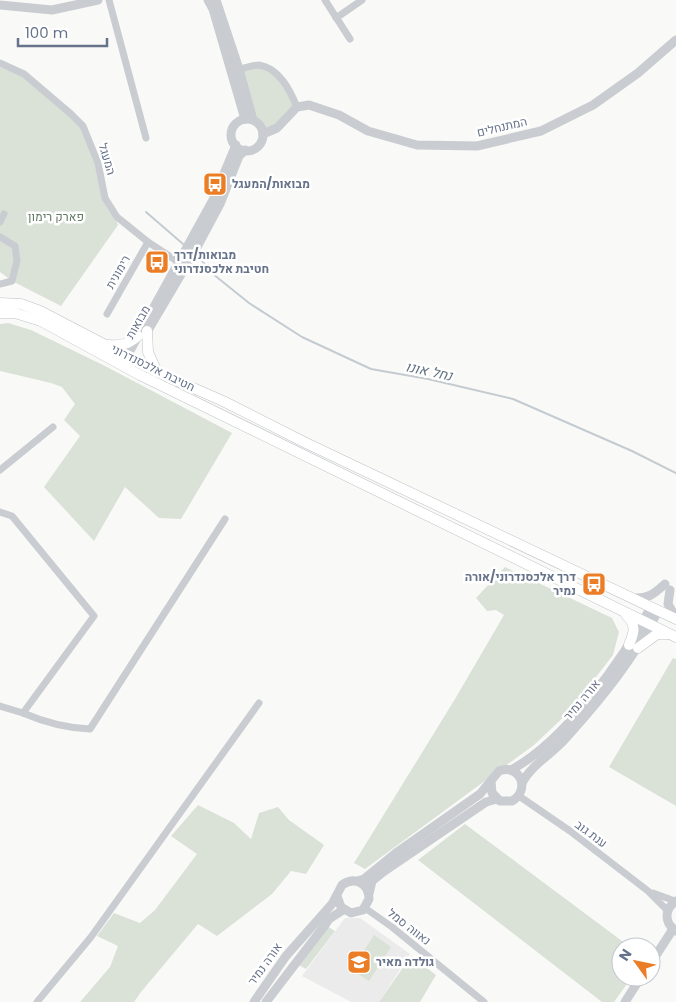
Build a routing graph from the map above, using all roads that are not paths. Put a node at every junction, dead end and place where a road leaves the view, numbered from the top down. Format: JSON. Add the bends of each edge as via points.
{"nodes":[{"id":1,"x":98,"y":0,"type":"edge"},
{"id":2,"x":109,"y":0,"type":"edge"},
{"id":3,"x":208,"y":0,"type":"edge"},
{"id":4,"x":216,"y":0,"type":"edge"},
{"id":5,"x":325,"y":0,"type":"edge"},
{"id":6,"x":362,"y":0,"type":"edge"},
{"id":7,"x":0,"y":5,"type":"edge"},
{"id":8,"x":336,"y":18,"type":"junction"},
{"id":9,"x":350,"y":39,"type":"dead end"},
{"id":10,"x":676,"y":40,"type":"edge"},
{"id":11,"x":0,"y":63,"type":"edge"},
{"id":12,"x":239,"y":69,"type":"junction"},
{"id":13,"x":297,"y":107,"type":"junction"},
{"id":14,"x":249,"y":119,"type":"junction"},
{"id":15,"x":263,"y":134,"type":"junction"},
{"id":16,"x":146,"y":138,"type":"dead end"},
{"id":17,"x":236,"y":145,"type":"junction"},
{"id":18,"x":245,"y":150,"type":"junction"},
{"id":19,"x":4,"y":214,"type":"dead end"},
{"id":20,"x":0,"y":222,"type":"edge"},
{"id":21,"x":0,"y":238,"type":"edge"},
{"id":22,"x":148,"y":242,"type":"junction"},
{"id":23,"x":182,"y":264,"type":"junction"},
{"id":24,"x":0,"y":284,"type":"edge"},
{"id":25,"x":0,"y":303,"type":"edge"},
{"id":26,"x":0,"y":314,"type":"edge"},
{"id":27,"x":107,"y":314,"type":"dead end"},
{"id":28,"x":147,"y":331,"type":"junction"},
{"id":29,"x":138,"y":336,"type":"junction"},
{"id":30,"x":105,"y":345,"type":"junction"},
{"id":31,"x":128,"y":361,"type":"junction"},
{"id":32,"x":157,"y":372,"type":"junction"},
{"id":33,"x":53,"y":427,"type":"dead end"},
{"id":34,"x":0,"y":470,"type":"edge"},
{"id":35,"x":0,"y":512,"type":"edge"},
{"id":36,"x":225,"y":519,"type":"dead end"},
{"id":37,"x":630,"y":598,"type":"junction"},
{"id":38,"x":654,"y":609,"type":"junction"},
{"id":39,"x":624,"y":612,"type":"junction"},
{"id":40,"x":676,"y":619,"type":"edge"},
{"id":41,"x":647,"y":623,"type":"junction"},
{"id":42,"x":673,"y":635,"type":"edge"},
{"id":43,"x":633,"y":646,"type":"junction"},
{"id":44,"x":259,"y":703,"type":"dead end"},
{"id":45,"x":0,"y":706,"type":"edge"},
{"id":46,"x":23,"y":713,"type":"junction"},
{"id":47,"x":511,"y":770,"type":"junction"},
{"id":48,"x":491,"y":781,"type":"junction"},
{"id":49,"x":522,"y":783,"type":"junction"},
{"id":50,"x":519,"y":796,"type":"junction"},
{"id":51,"x":496,"y":799,"type":"junction"},
{"id":52,"x":358,"y":881,"type":"junction"},
{"id":53,"x":648,"y":891,"type":"junction"},
{"id":54,"x":369,"y":894,"type":"junction"},
{"id":55,"x":337,"y":896,"type":"junction"},
{"id":56,"x":676,"y":901,"type":"edge"},
{"id":57,"x":365,"y":908,"type":"junction"},
{"id":58,"x":343,"y":910,"type":"junction"},
{"id":59,"x":668,"y":911,"type":"junction"},
{"id":60,"x":675,"y":930,"type":"edge"},
{"id":61,"x":661,"y":949,"type":"edge"},
{"id":62,"x":635,"y":987,"type":"edge"},
{"id":63,"x":37,"y":1002,"type":"edge"},
{"id":64,"x":254,"y":1002,"type":"edge"},
{"id":65,"x":266,"y":1002,"type":"edge"},
{"id":66,"x":484,"y":1002,"type":"edge"},
{"id":67,"x":625,"y":1002,"type":"edge"}],
"edges":[{"from":1,"to":7,"type":"street","via":[[52,10]]},
{"from":2,"to":16,"type":"street"},
{"from":3,"to":14,"type":"street"},
{"from":4,"to":12,"type":"street"},
{"from":5,"to":8,"type":"street"},
{"from":6,"to":8,"type":"street"},
{"from":8,"to":9,"type":"street"},
{"from":10,"to":13,"type":"street","name":"המתנחלים","via":[[638,73],[593,105],[541,130],[477,146],[417,145],[368,131],[316,106]]},
{"from":11,"to":22,"type":"street","name":"המעגל","via":[[24,74],[84,126],[98,163],[105,198],[117,217]]},
{"from":12,"to":13,"type":"street","via":[[258,65],[273,71],[290,90]]},
{"from":12,"to":14,"type":"street"},
{"from":13,"to":15,"type":"street","via":[[276,128]]},
{"from":14,"to":15,"type":"street","via":[[261,127]]},
{"from":14,"to":17,"type":"street","via":[[236,123],[232,132]]},
{"from":15,"to":18,"type":"street","via":[[258,146]]},
{"from":17,"to":18,"type":"street"},
{"from":17,"to":23,"type":"street","name":"מבואות"},
{"from":18,"to":23,"type":"street","name":"מבואות","via":[[239,156],[220,204]]},
{"from":19,"to":20,"type":"street"},
{"from":21,"to":24,"type":"street","via":[[15,246],[17,256],[12,281]]},
{"from":22,"to":23,"type":"street","name":"המעגל"},
{"from":22,"to":27,"type":"street","name":"רימונית"},
{"from":23,"to":28,"type":"street","name":"מבואות"},
{"from":23,"to":29,"type":"street","name":"מבואות"},
{"from":25,"to":30,"type":"main road","name":"חטיבת אלכסנדרוני","via":[[31,306]]},
{"from":26,"to":31,"type":"main road","name":"חטיבת אלכסנדרוני","via":[[15,313],[41,321]]},
{"from":28,"to":31,"type":"street","name":"מבואות"},
{"from":28,"to":32,"type":"main road","via":[[148,352]]},
{"from":29,"to":30,"type":"main road","via":[[125,345]]},
{"from":29,"to":31,"type":"street","name":"מבואות"},
{"from":30,"to":31,"type":"main road","name":"חטיבת אלכסנדרוני"},
{"from":31,"to":32,"type":"main road","name":"חטיבת אלכסנדרוני"},
{"from":31,"to":39,"type":"main road","name":"חטיבת אלכסנדרוני","via":[[298,453]]},
{"from":32,"to":37,"type":"main road","name":"חטיבת אלכסנדרוני"},
{"from":33,"to":34,"type":"street"},
{"from":35,"to":46,"type":"street","via":[[12,516],[94,616]]},
{"from":36,"to":46,"type":"street","via":[[90,729],[46,723]]},
{"from":37,"to":38,"type":"main road","name":"חטיבת אלכסנדרוני"},
{"from":37,"to":40,"type":"street","via":[[641,599],[667,587],[668,604]]},
{"from":38,"to":40,"type":"main road","name":"חטיבת אלכסנדרוני"},
{"from":38,"to":41,"type":"street","name":"אורה נמיר"},
{"from":39,"to":41,"type":"main road","name":"חטיבת אלכסנדרוני"},
{"from":39,"to":43,"type":"main road","via":[[634,625]]},
{"from":41,"to":42,"type":"main road","name":"חטיבת אלכסנדרוני"},
{"from":41,"to":43,"type":"street","name":"אורה נמיר"},
{"from":42,"to":43,"type":"main road","via":[[656,634]]},
{"from":43,"to":47,"type":"street","name":"אורה נמיר","via":[[556,734],[534,755]]},
{"from":43,"to":49,"type":"street","name":"אורה נמיר","via":[[592,709]]},
{"from":44,"to":63,"type":"street","via":[[91,937]]},
{"from":45,"to":46,"type":"street"},
{"from":47,"to":48,"type":"street","via":[[499,771]]},
{"from":47,"to":49,"type":"street","via":[[518,774]]},
{"from":48,"to":51,"type":"street","via":[[490,789]]},
{"from":48,"to":52,"type":"street","via":[[480,794]]},
{"from":49,"to":50,"type":"street"},
{"from":50,"to":51,"type":"street","via":[[508,802]]},
{"from":50,"to":53,"type":"street","name":"ענת גוב"},
{"from":51,"to":54,"type":"street","via":[[486,802],[383,872],[372,881]]},
{"from":52,"to":54,"type":"street"},
{"from":52,"to":55,"type":"street","via":[[342,885]]},
{"from":53,"to":56,"type":"street","name":"ענת גוב"},
{"from":53,"to":59,"type":"street","name":"ענת גוב"},
{"from":54,"to":57,"type":"street"},
{"from":55,"to":58,"type":"street"},
{"from":55,"to":64,"type":"street","name":"אורה נמיר","via":[[286,956]]},
{"from":56,"to":59,"type":"street"},
{"from":57,"to":58,"type":"street","via":[[355,913]]},
{"from":57,"to":66,"type":"street","name":"נאווה סמל"},
{"from":58,"to":65,"type":"street","name":"אורה נמיר","via":[[329,919]]},
{"from":59,"to":60,"type":"street","via":[[667,919]]},
{"from":60,"to":61,"type":"street"},
{"from":62,"to":67,"type":"street"}]}
